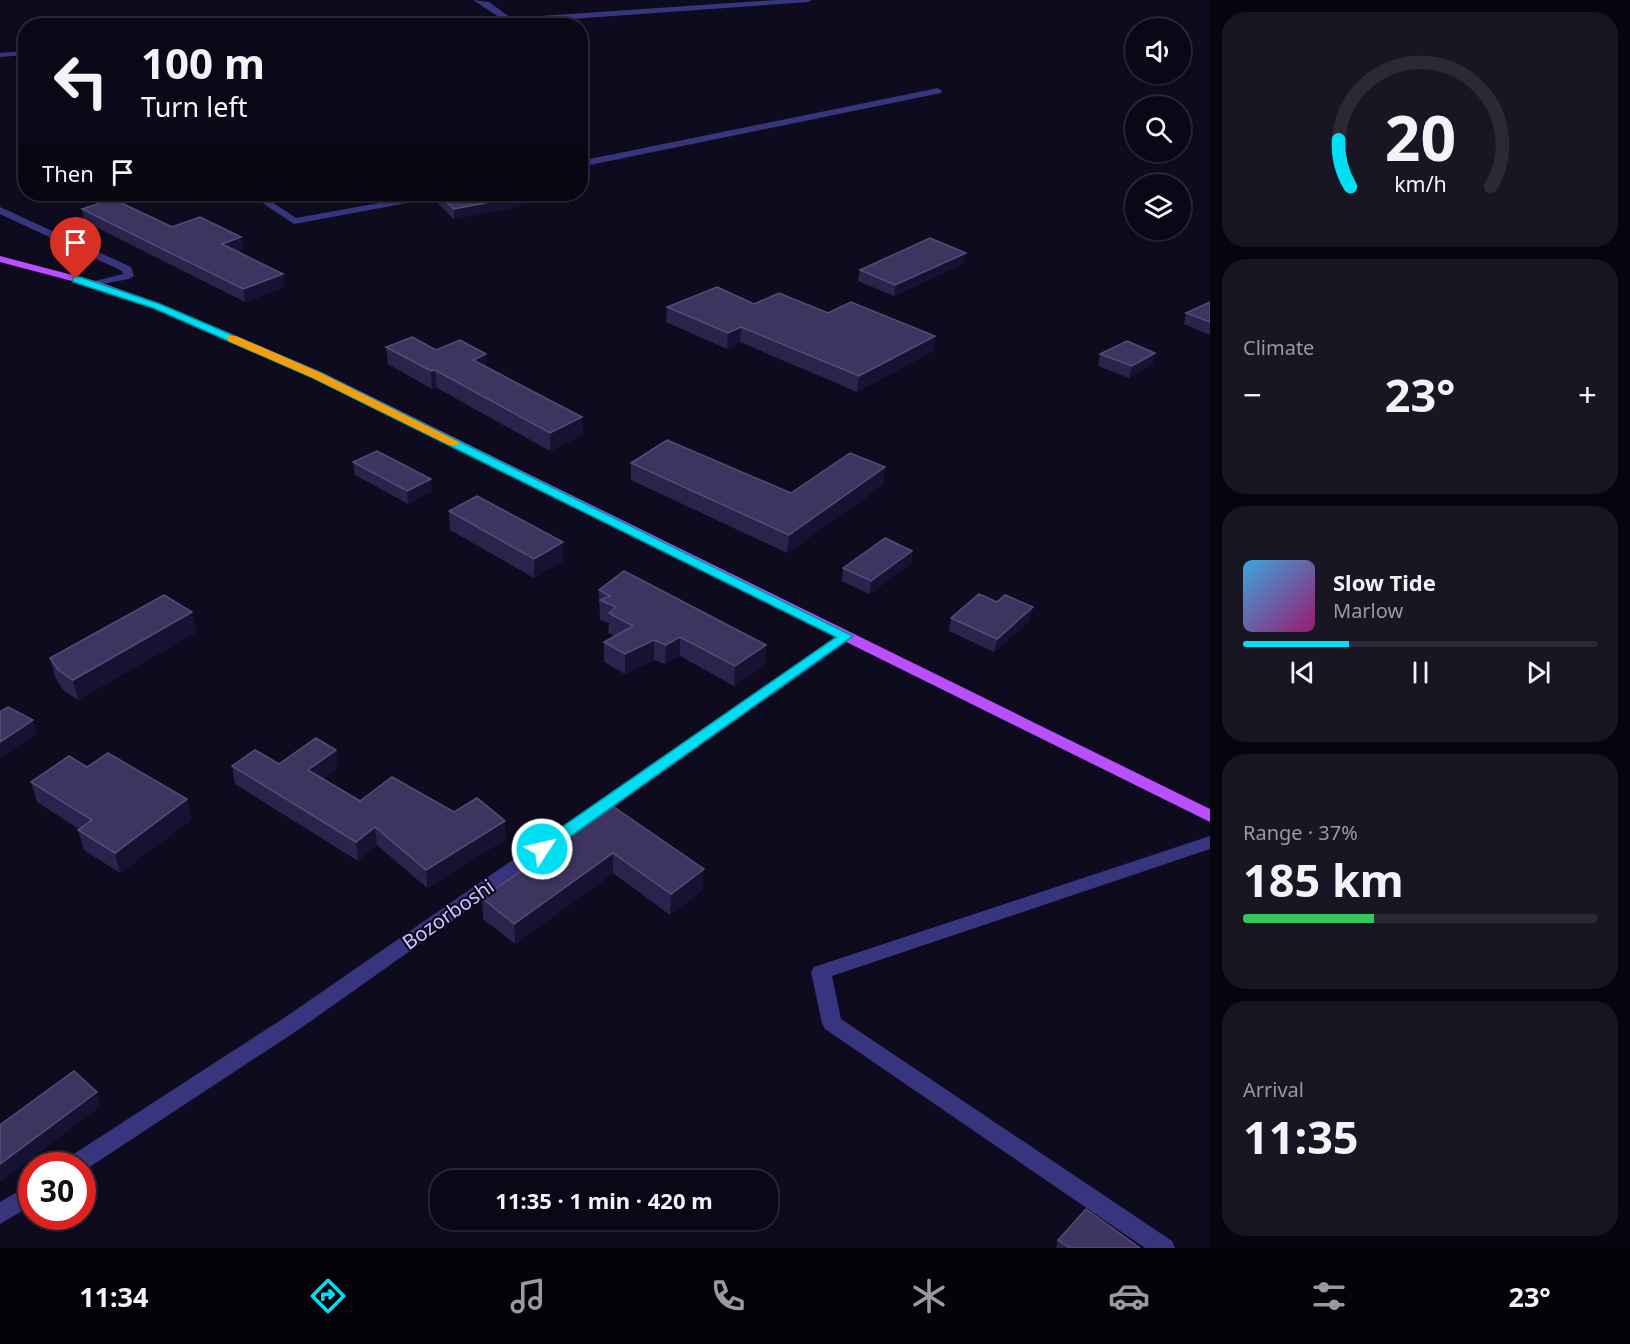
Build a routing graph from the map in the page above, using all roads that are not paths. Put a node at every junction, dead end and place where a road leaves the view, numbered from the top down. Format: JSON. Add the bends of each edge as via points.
{"nodes":[{"id":1,"x":477,"y":0,"type":"edge"},
{"id":2,"x":808,"y":0,"type":"edge"},
{"id":3,"x":505,"y":18,"type":"edge"},
{"id":4,"x":538,"y":18,"type":"edge"},
{"id":5,"x":18,"y":54,"type":"edge"},
{"id":6,"x":0,"y":55,"type":"edge"},
{"id":7,"x":938,"y":91,"type":"dead end"},
{"id":8,"x":588,"y":162,"type":"edge"},
{"id":9,"x":264,"y":201,"type":"edge"},
{"id":10,"x":405,"y":201,"type":"edge"},
{"id":11,"x":0,"y":210,"type":"edge"},
{"id":12,"x":0,"y":260,"type":"edge"},
{"id":13,"x":96,"y":285,"type":"junction"},
{"id":14,"x":846,"y":636,"type":"junction"},
{"id":15,"x":1210,"y":816,"type":"edge"},
{"id":16,"x":1210,"y":842,"type":"edge"},
{"id":17,"x":95,"y":1152,"type":"edge"},
{"id":18,"x":18,"y":1203,"type":"edge"},
{"id":19,"x":0,"y":1214,"type":"edge"},
{"id":20,"x":1164,"y":1248,"type":"edge"}],
"edges":[{"from":1,"to":3,"type":"street"},
{"from":2,"to":4,"type":"street"},
{"from":5,"to":6,"type":"street"},
{"from":7,"to":8,"type":"street"},
{"from":9,"to":10,"type":"street","via":[[294,221]]},
{"from":11,"to":13,"type":"street","via":[[127,270],[129,276]]},
{"from":12,"to":13,"type":"main road"},
{"from":13,"to":14,"type":"main road","via":[[157,306],[317,375]]},
{"from":14,"to":15,"type":"main road"},
{"from":14,"to":17,"type":"street","name":"Bozorboshi","via":[[294,1022]]},
{"from":16,"to":20,"type":"street","via":[[821,972],[832,1023]]},
{"from":18,"to":19,"type":"street"}]}
